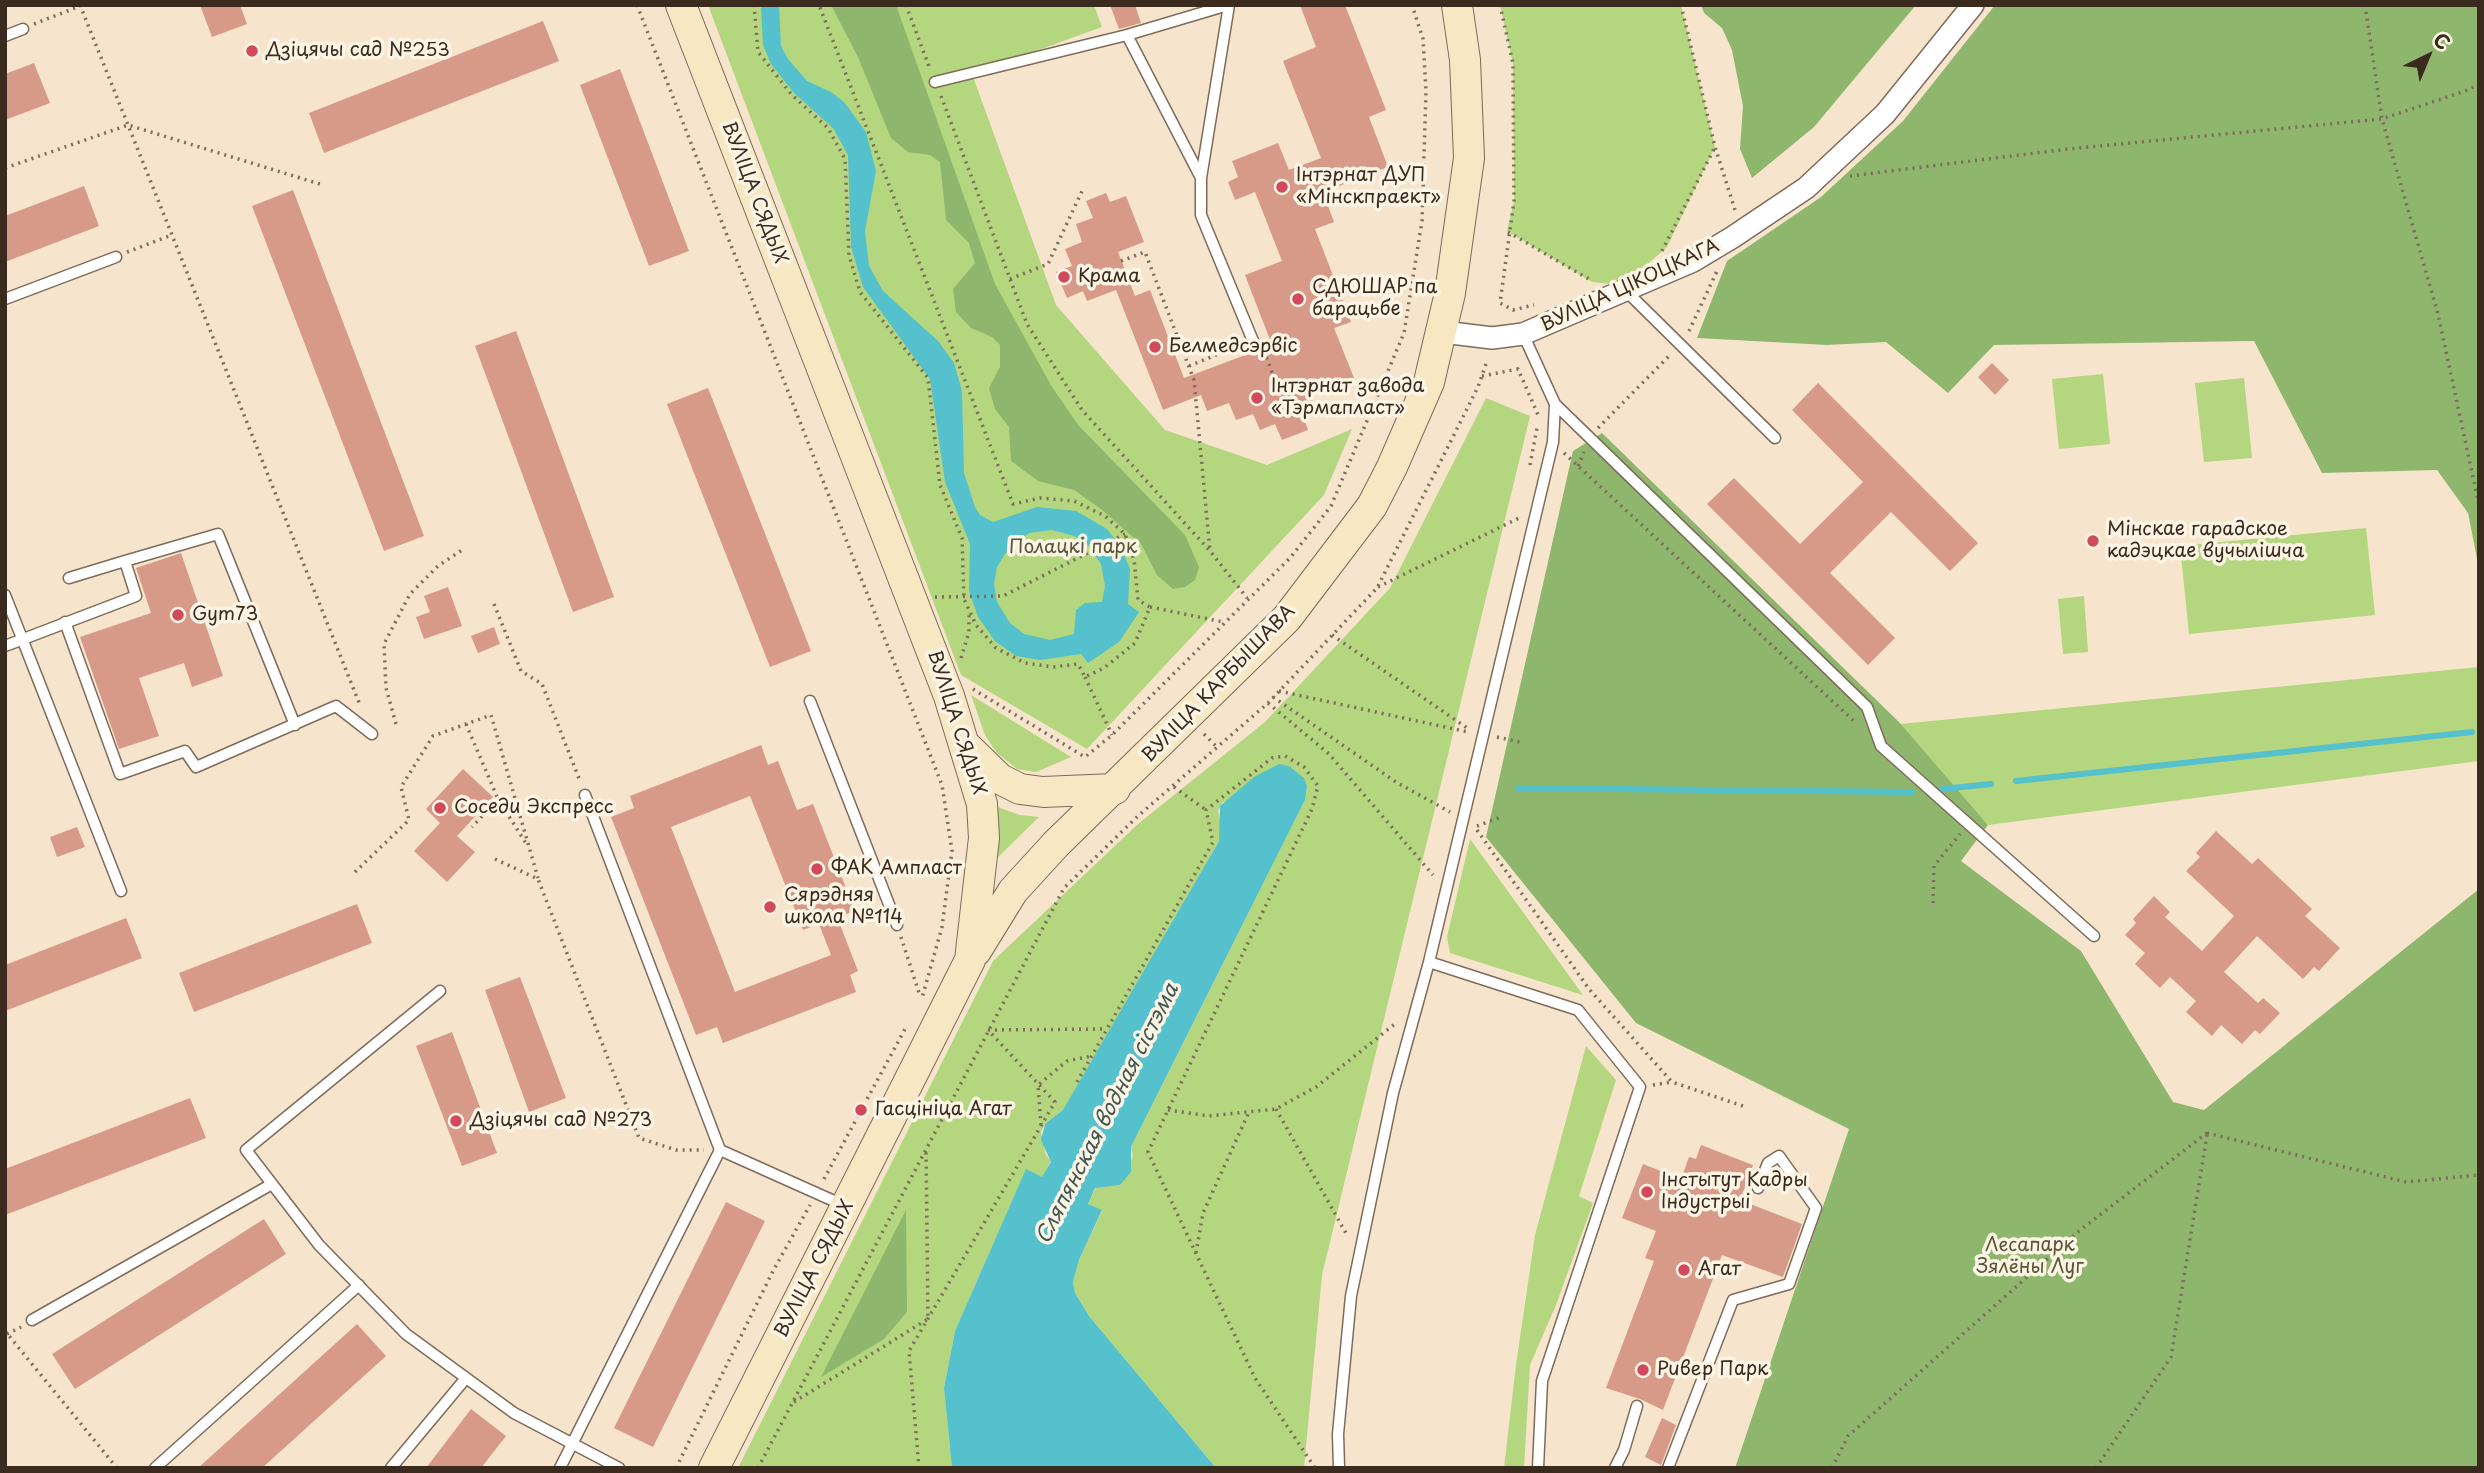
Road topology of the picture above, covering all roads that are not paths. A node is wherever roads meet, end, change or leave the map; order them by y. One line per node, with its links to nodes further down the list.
1 (681, 5): 27 (main road, ВУЛІЦА СЯДЫХ)
2 (1229, 5): 6 (lane); 9 (lane)
3 (1457, 5): 13 (main road, ВУЛІЦА КАРБЫШАВА)
4 (1973, 5): 11 (street, ВУЛІЦА ЦІКОЦКАГА)
5 (23, 29): 7 (lane)
6 (1127, 35): 8 (lane); 9 (lane)
7 (5, 36)
8 (935, 82)
9 (1201, 178): 15 (lane)
10 (116, 257): 12 (lane)
11 (1626, 291): 14 (street, ВУЛІЦА ЦІКОЦКАГА); 17 (lane)
12 (5, 299)
13 (1443, 331): 14 (street, ВУЛІЦА ЦІКОЦКАГА); 28 (main road, ВУЛІЦА КАРБЫШАВА)
14 (1523, 334): 16 (lane)
15 (1253, 341)
16 (1555, 404): 32 (lane); 34 (lane)
17 (1774, 438)
18 (125, 561): 19 (lane); 21 (lane); 25 (lane)
19 (69, 578)
20 (5, 595): 22 (lane)
21 (65, 622): 22 (lane); 25 (lane)
22 (22, 638): 23 (lane); 30 (lane)
23 (5, 646)
24 (810, 701): 31 (lane)
25 (295, 725): 26 (lane)
26 (372, 734)
27 (965, 744): 28 (main road); 33 (main road, ВУЛІЦА СЯДЫХ)
28 (1115, 789): 33 (main road, ВУЛІЦА КАРБЫШАВА)
29 (585, 794): 36 (lane)
30 (121, 891)
31 (898, 925)
32 (2094, 936)
33 (970, 960): 39 (main road, ВУЛІЦА СЯДЫХ)
34 (1429, 962): 50 (lane); 51 (lane)
35 (440, 991): 37 (lane)
36 (720, 1150): 39 (lane); 44 (lane)
37 (272, 1184): 40 (lane); 41 (lane)
38 (1758, 1188): 53 (lane)
39 (846, 1206): 49 (main road, ВУЛІЦА СЯДЫХ)
40 (359, 1285): 42 (lane); 45 (lane)
41 (32, 1320)
42 (466, 1378): 44 (lane); 46 (lane)
43 (1637, 1406): 52 (lane)
44 (571, 1445): 47 (lane); 48 (lane)
45 (155, 1468)
46 (391, 1468)
47 (560, 1468)
48 (619, 1468)
49 (714, 1468)
50 (1339, 1468)
51 (1538, 1468)
52 (1615, 1468)
53 (1668, 1468)

